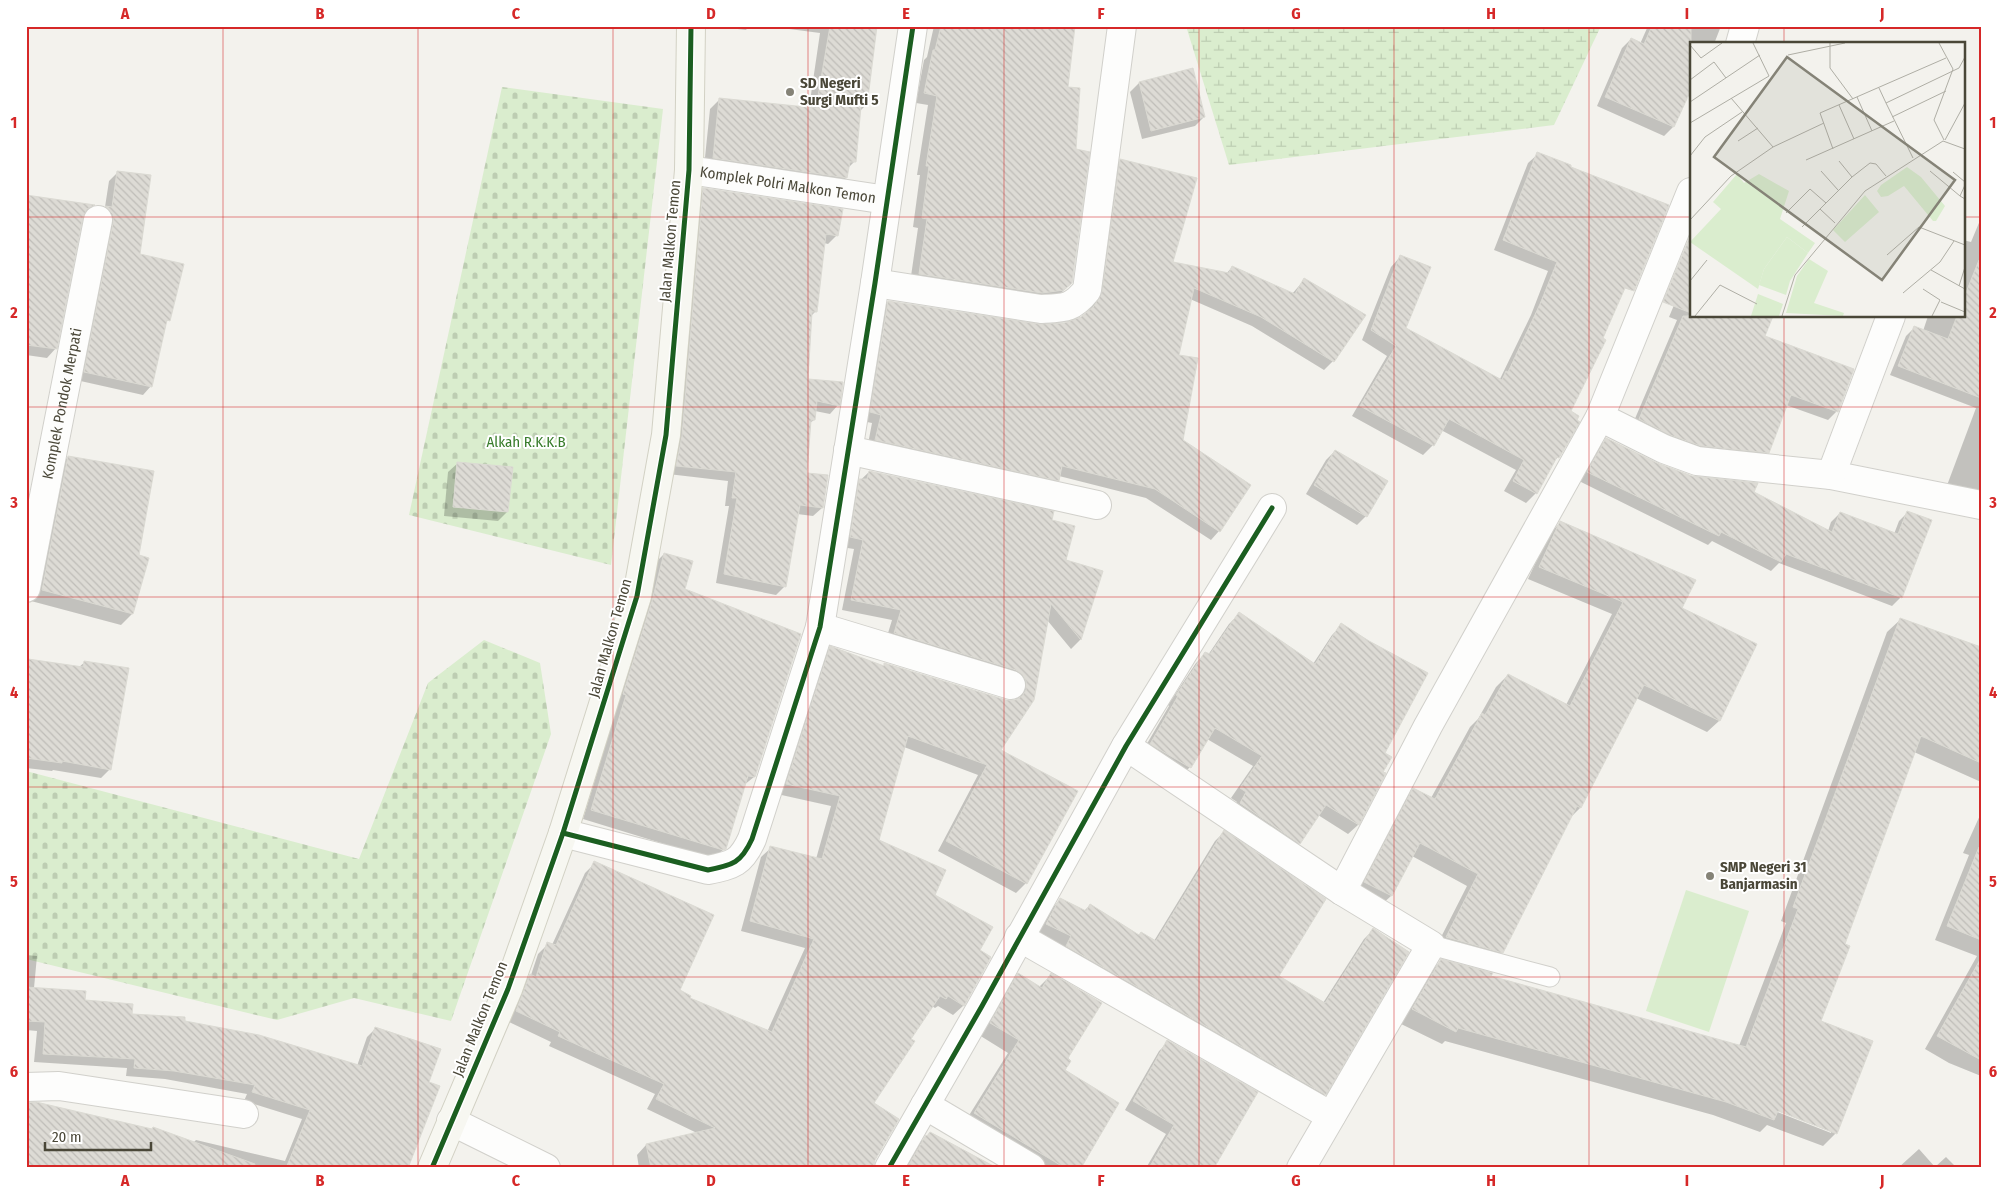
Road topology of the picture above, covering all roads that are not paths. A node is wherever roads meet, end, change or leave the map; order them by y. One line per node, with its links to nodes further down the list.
1 (691, 26): 6 (street, Jalan Malkon Temon)
2 (913, 26): 8 (street)
3 (1122, 26): 10 (street)
4 (1745, 26): 5 (street)
5 (1741, 42)
6 (689, 170): 8 (street, Komplek Polri Malkon Temon); 22 (street, Jalan Malkon Temon)
7 (1690, 194): 12 (street)
8 (887, 200): 10 (street)
9 (98, 220): 18 (street, Komplek Pondok Merpati)
10 (875, 283): 13 (street)
11 (1890, 318): 14 (street)
12 (1600, 417): 14 (street); 23 (street)
13 (848, 450): 15 (street); 19 (street)
14 (1831, 475): 16 (street)
15 (1097, 505)
16 (1981, 505)
17 (1272, 508): 21 (street)
18 (26, 588)
19 (820, 627): 20 (street); 22 (street)
20 (1011, 685)
21 (1126, 746): 23 (street); 24 (street)
22 (563, 833): 31 (street, Jalan Malkon Temon)
23 (1342, 891): 25 (street)
24 (1019, 937): 28 (street); 30 (street)
25 (1431, 945): 26 (lane); 30 (street)
26 (1550, 977)
27 (26, 1087): 29 (street)
28 (925, 1105): 34 (street); 35 (street)
29 (244, 1114)
30 (1331, 1116): 36 (street)
31 (451, 1121): 32 (street, Jalan Malkon Temon); 33 (street)
32 (432, 1168)
33 (546, 1168)
34 (888, 1168)
35 (1031, 1168)
36 (1301, 1168)

